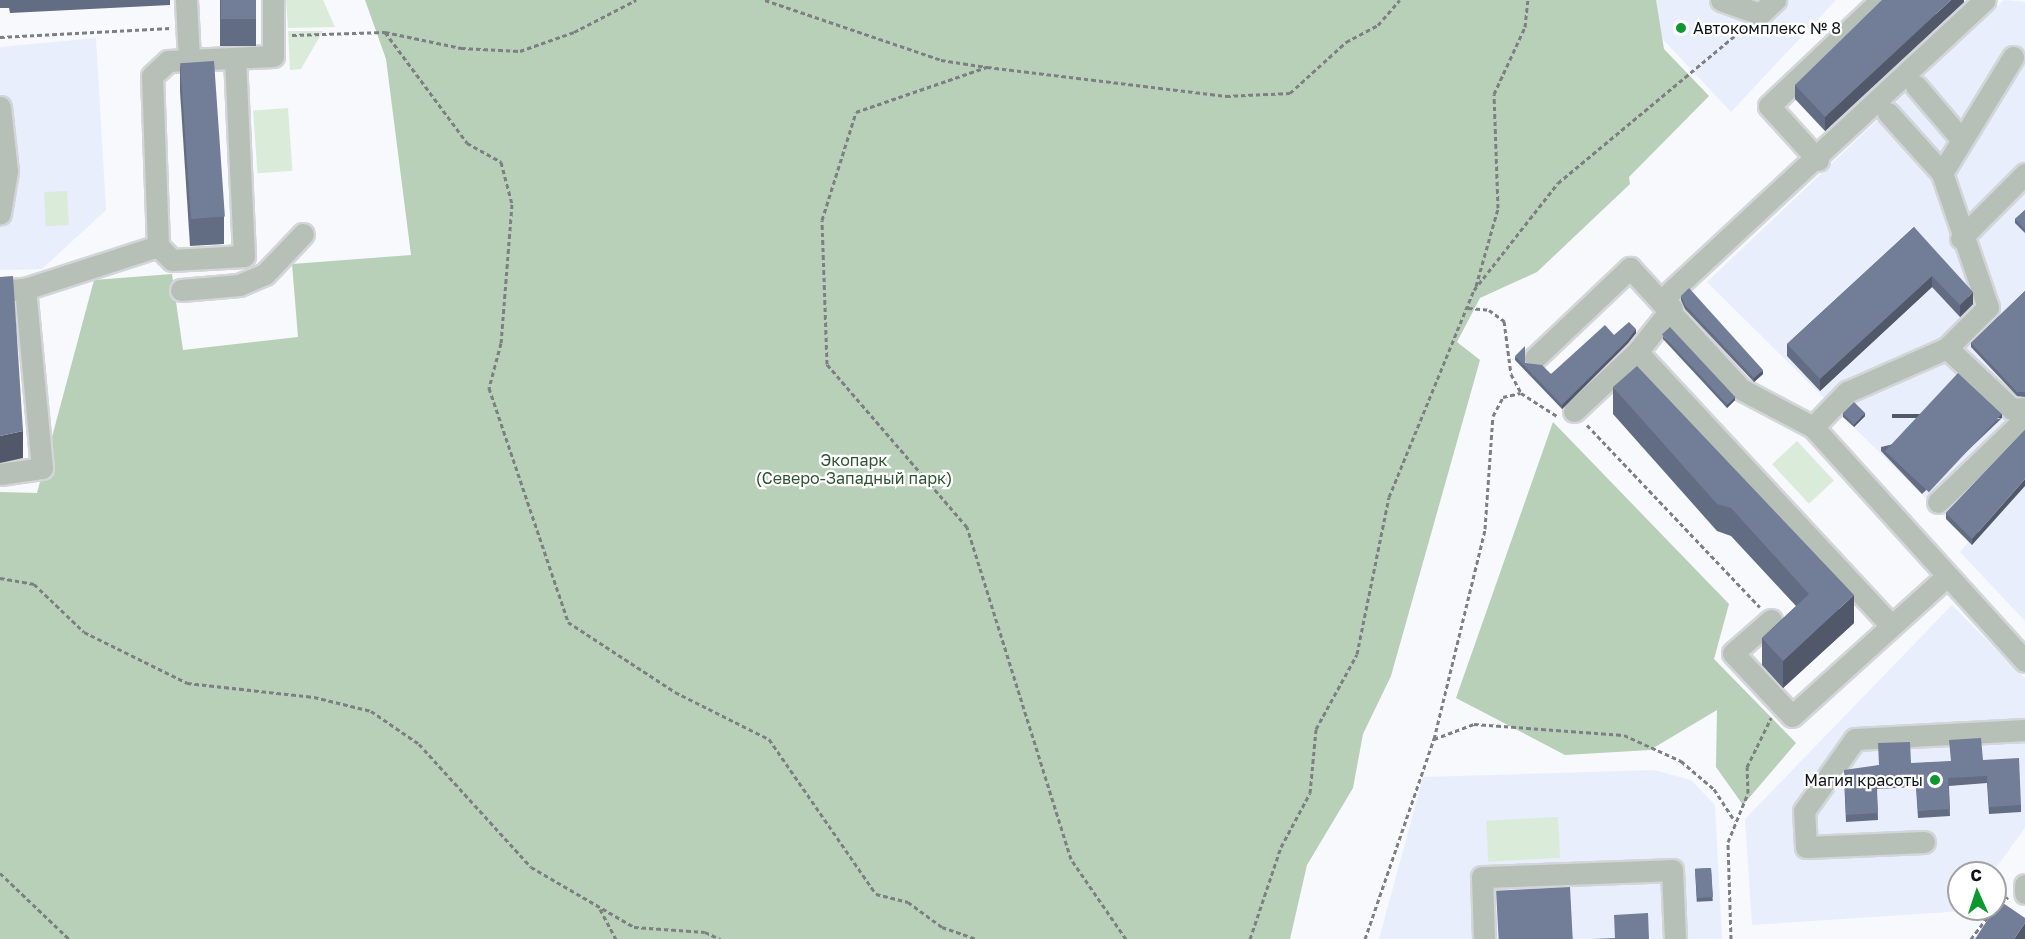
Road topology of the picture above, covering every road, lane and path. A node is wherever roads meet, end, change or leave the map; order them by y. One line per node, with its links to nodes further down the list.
1 (186, 0): 11 (lane)
2 (273, 0): 13 (lane)
3 (636, 0): 12 (path)
4 (765, 0): 18 (path)
5 (1400, 0): 18 (path)
6 (1528, 0): 33 (path)
7 (1721, 0): 10 (lane)
8 (1881, 0): 23 (lane)
9 (1985, 0): 23 (lane)
10 (1768, 7): 33 (path)
11 (188, 27): 14 (path); 16 (lane)
12 (385, 32): 13 (path); 66 (path)
13 (275, 35): 17 (lane)
14 (0, 37)
15 (2013, 57): 22 (lane)
16 (189, 60): 17 (lane); 29 (lane)
17 (235, 60): 30 (lane)
18 (987, 68): 67 (path)
19 (1916, 86): 22 (lane)
20 (0, 107): 26 (lane)
21 (1888, 113): 24 (lane)
22 (1962, 140): 24 (lane)
23 (1818, 160): 36 (lane)
24 (1942, 173): 28 (lane)
25 (2025, 174): 28 (lane)
26 (0, 213)
27 (303, 234): 31 (lane)
28 (1961, 238): 38 (lane)
29 (158, 246): 30 (lane); 32 (lane)
30 (244, 256): 31 (lane)
31 (265, 274): 35 (lane)
32 (25, 289): 34 (lane); 46 (lane)
33 (1474, 290): 37 (path)
34 (0, 291)
35 (181, 291)
36 (1668, 303): 39 (lane); 40 (lane); 45 (lane)
37 (1467, 308): 41 (path); 68 (path)
38 (1947, 348): 42 (lane); 45 (lane)
39 (1637, 352): 43 (lane); 51 (lane)
40 (1535, 358)
41 (1521, 393): 43 (path); 55 (path)
42 (2025, 408)
43 (1574, 411): 50 (path)
44 (2025, 419): 47 (lane)
45 (1813, 427): 48 (lane)
46 (0, 474)
47 (1938, 502)
48 (1946, 576): 51 (lane); 52 (lane)
49 (0, 578): 61 (path)
50 (1771, 620): 53 (lane)
51 (1891, 625): 53 (lane)
52 (2025, 661)
53 (1782, 706): 56 (path)
54 (2025, 730): 57 (lane)
55 (1434, 739): 56 (path); 69 (path)
56 (1735, 821): 72 (path)
57 (1924, 842)
58 (0, 873): 63 (path)
59 (2025, 885): 60 (lane)
60 (2025, 893)
61 (599, 907): 64 (path); 65 (path)
62 (1985, 921): 73 (path)
63 (69, 939)
64 (616, 939)
65 (720, 939)
66 (977, 939)
67 (1126, 939)
68 (1250, 939)
69 (1365, 939)
70 (1484, 939): 71 (lane)
71 (1675, 939)
72 (1731, 939)
73 (1971, 939)

